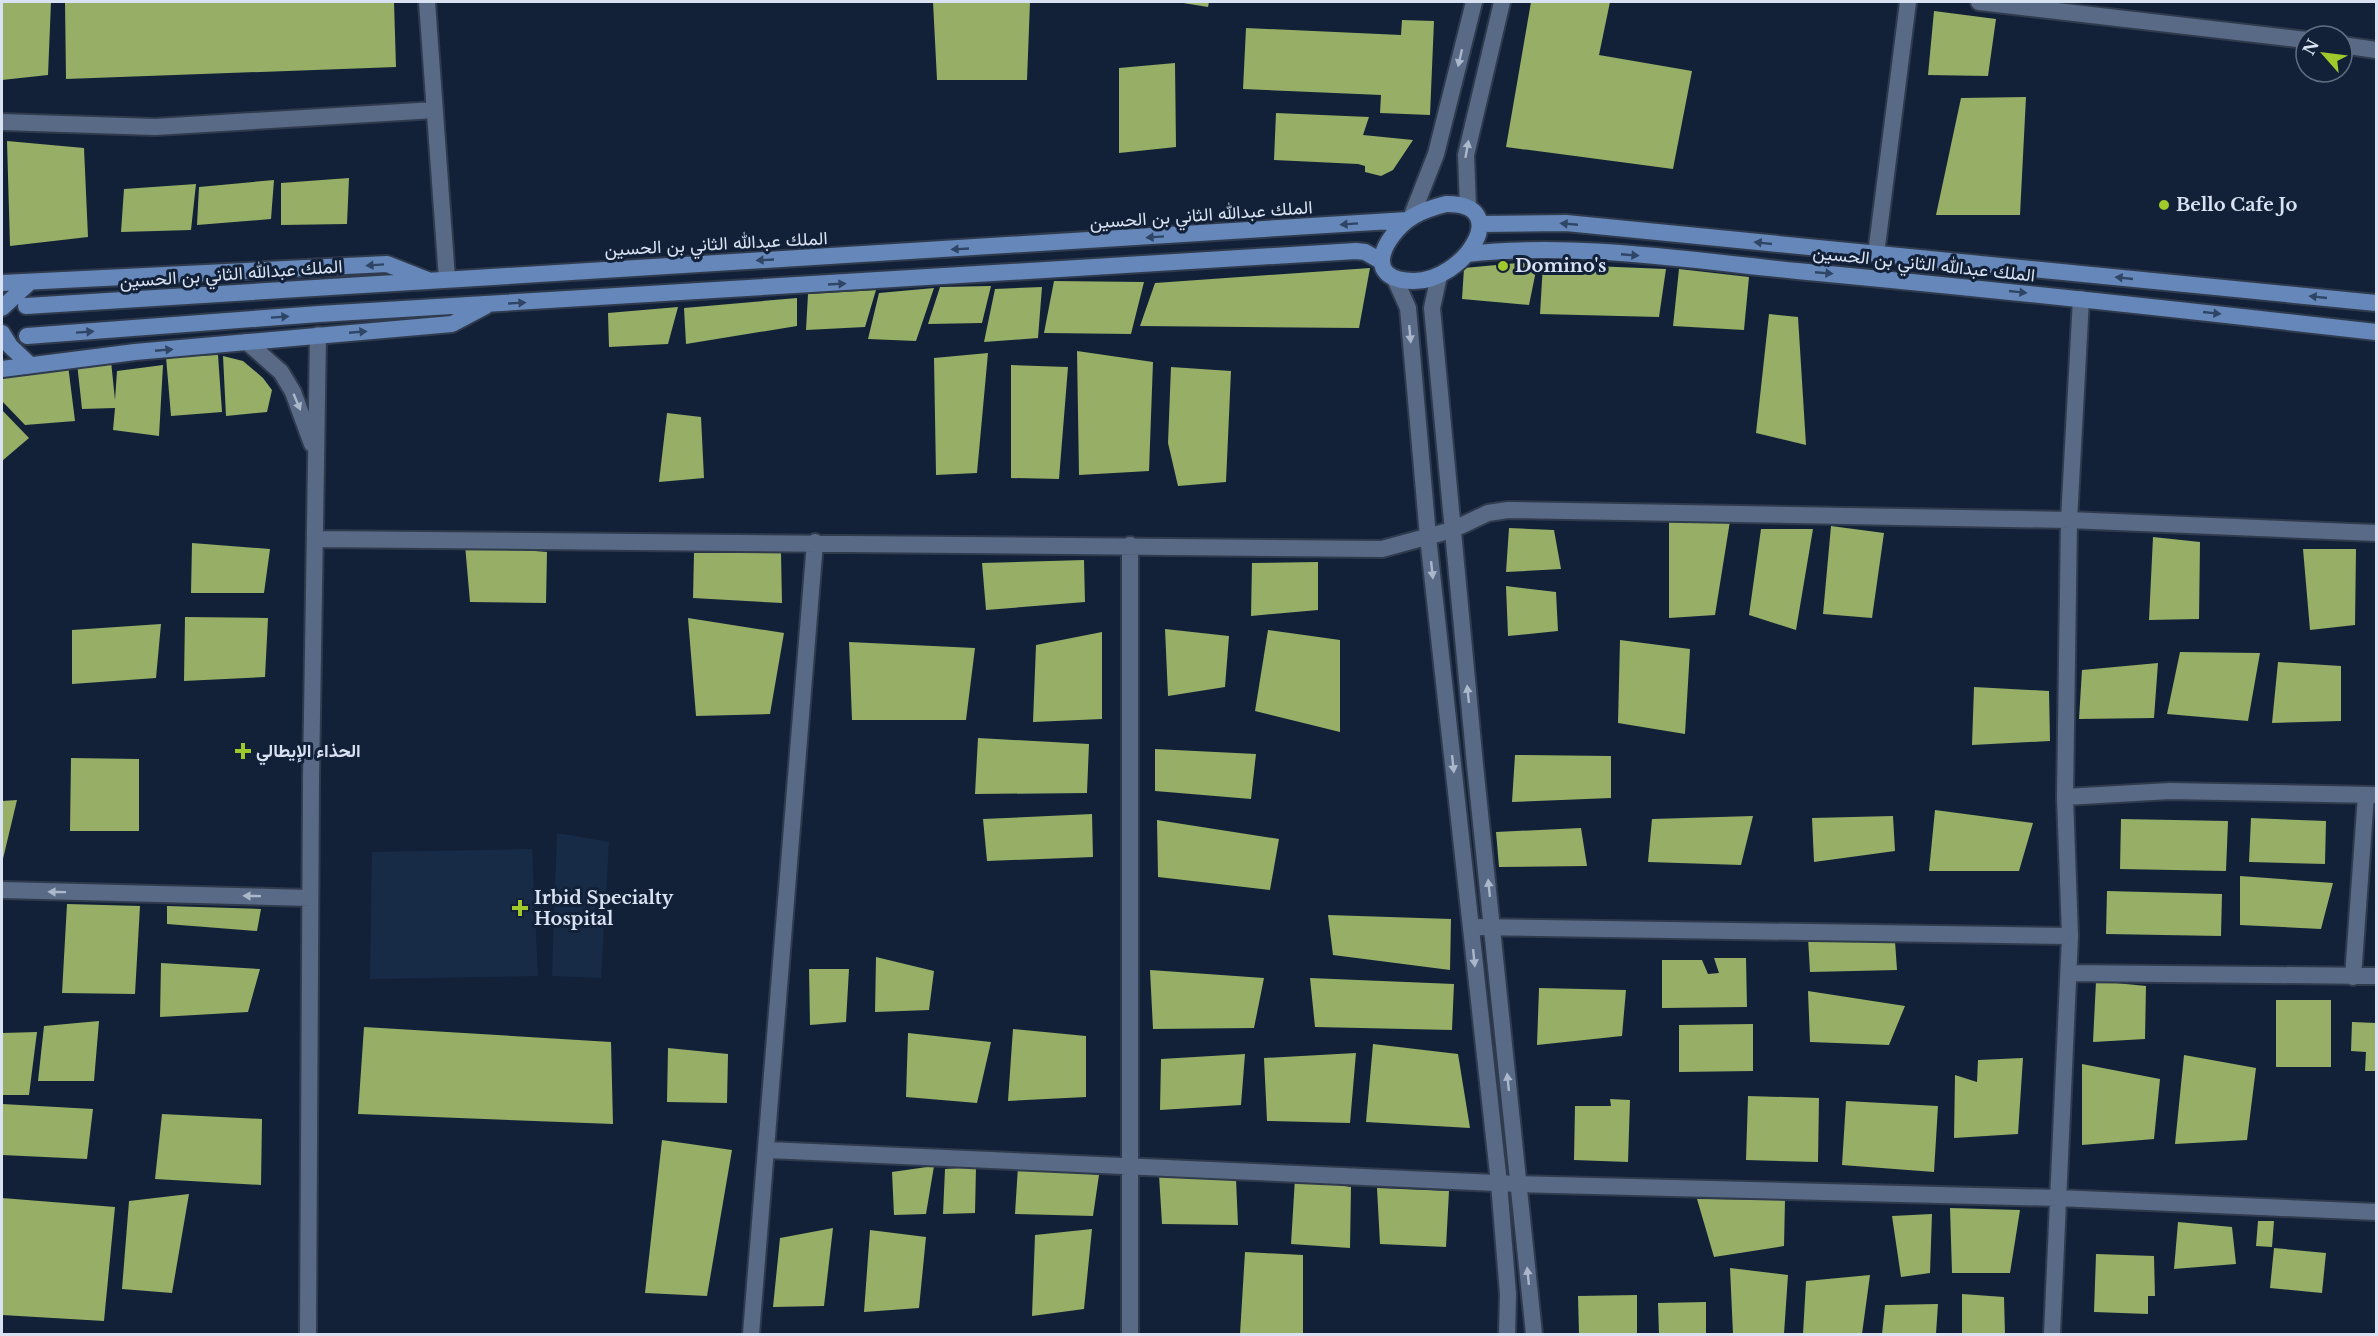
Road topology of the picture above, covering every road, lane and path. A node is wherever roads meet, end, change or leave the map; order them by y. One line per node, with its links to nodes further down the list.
1 (427, 2): 9 (street)
2 (1474, 2): 12 (street, one-way to 12)
3 (1502, 2): 11 (street, one-way to 3)
4 (1908, 2): 15 (street)
5 (1979, 2): 6 (street)
6 (2294, 39)
7 (2354, 47): 8 (street)
8 (2376, 50)
9 (435, 110): 10 (street); 18 (street)
10 (2, 122)
11 (1468, 207): 12 (main road); 13 (main road)
12 (1409, 219): 16 (main road); 18 (main road, الملك عبدالله الثاني بن الحسين, one-way to 18)
13 (1480, 224): 14 (main road); 15 (main road, الملك عبدالله الثاني بن الحسين, one-way to 13)
14 (1467, 254): 17 (main road); 23 (main road, الملك عبدالله الثاني بن الحسين, one-way to 23)
15 (1876, 254): 24 (main road, الملك عبدالله الثاني بن الحسين, one-way to 15)
16 (1381, 261): 19 (main road); 25 (main road, one-way to 16)
17 (1439, 276): 19 (main road); 37 (street)
18 (447, 279): 20 (main road, الملك عبدالله الثاني بن الحسين)
19 (1395, 279): 39 (street, one-way to 39)
20 (430, 281): 22 (main road, one-way to 22); 26 (main road, الملك عبدالله الثاني بن الحسين)
21 (2, 283): 22 (main road)
22 (29, 283): 27 (main road)
23 (2081, 299): 28 (main road, الملك عبدالله الثاني بن الحسين, one-way to 28); 36 (street)
24 (2376, 303)
25 (487, 305): 30 (main road, one-way to 25); 31 (main road, one-way to 25)
26 (26, 306)
27 (2, 308)
28 (2376, 332)
29 (2, 333): 33 (main road)
30 (318, 335): 32 (main road); 35 (street)
31 (27, 336)
32 (247, 342): 33 (main road, one-way to 32); 35 (street, one-way to 35)
33 (29, 364): 34 (main road)
34 (2, 369)
35 (316, 457): 40 (street)
36 (2069, 520): 37 (street); 38 (street); 44 (street)
37 (1452, 530): 39 (street); 48 (street, one-way to 37)
38 (2376, 533)
39 (1428, 537): 42 (street); 47 (street, one-way to 47)
40 (315, 539): 41 (street); 46 (street)
41 (815, 542): 42 (street); 53 (street)
42 (1130, 545): 54 (street)
43 (2371, 795): 44 (street); 52 (street)
44 (2065, 797): 49 (street)
45 (2, 890): 46 (street, one-way to 45)
46 (310, 898): 59 (street)
47 (1471, 927): 48 (street); 55 (street, one-way to 55)
48 (1493, 928): 49 (street); 56 (street, one-way to 48)
49 (2070, 936): 50 (street)
50 (2068, 973): 52 (street); 57 (street)
51 (2376, 976): 52 (street)
52 (2354, 977)
53 (768, 1150): 54 (street); 60 (street)
54 (1130, 1165): 55 (street); 61 (street)
55 (1499, 1183): 56 (street); 62 (street)
56 (1518, 1184): 57 (street); 63 (street, one-way to 56)
57 (2058, 1198): 58 (street); 64 (street)
58 (2376, 1212)
59 (308, 1335)
60 (751, 1335)
61 (1130, 1335)
62 (1507, 1335)
63 (1534, 1335)
64 (2052, 1335)

